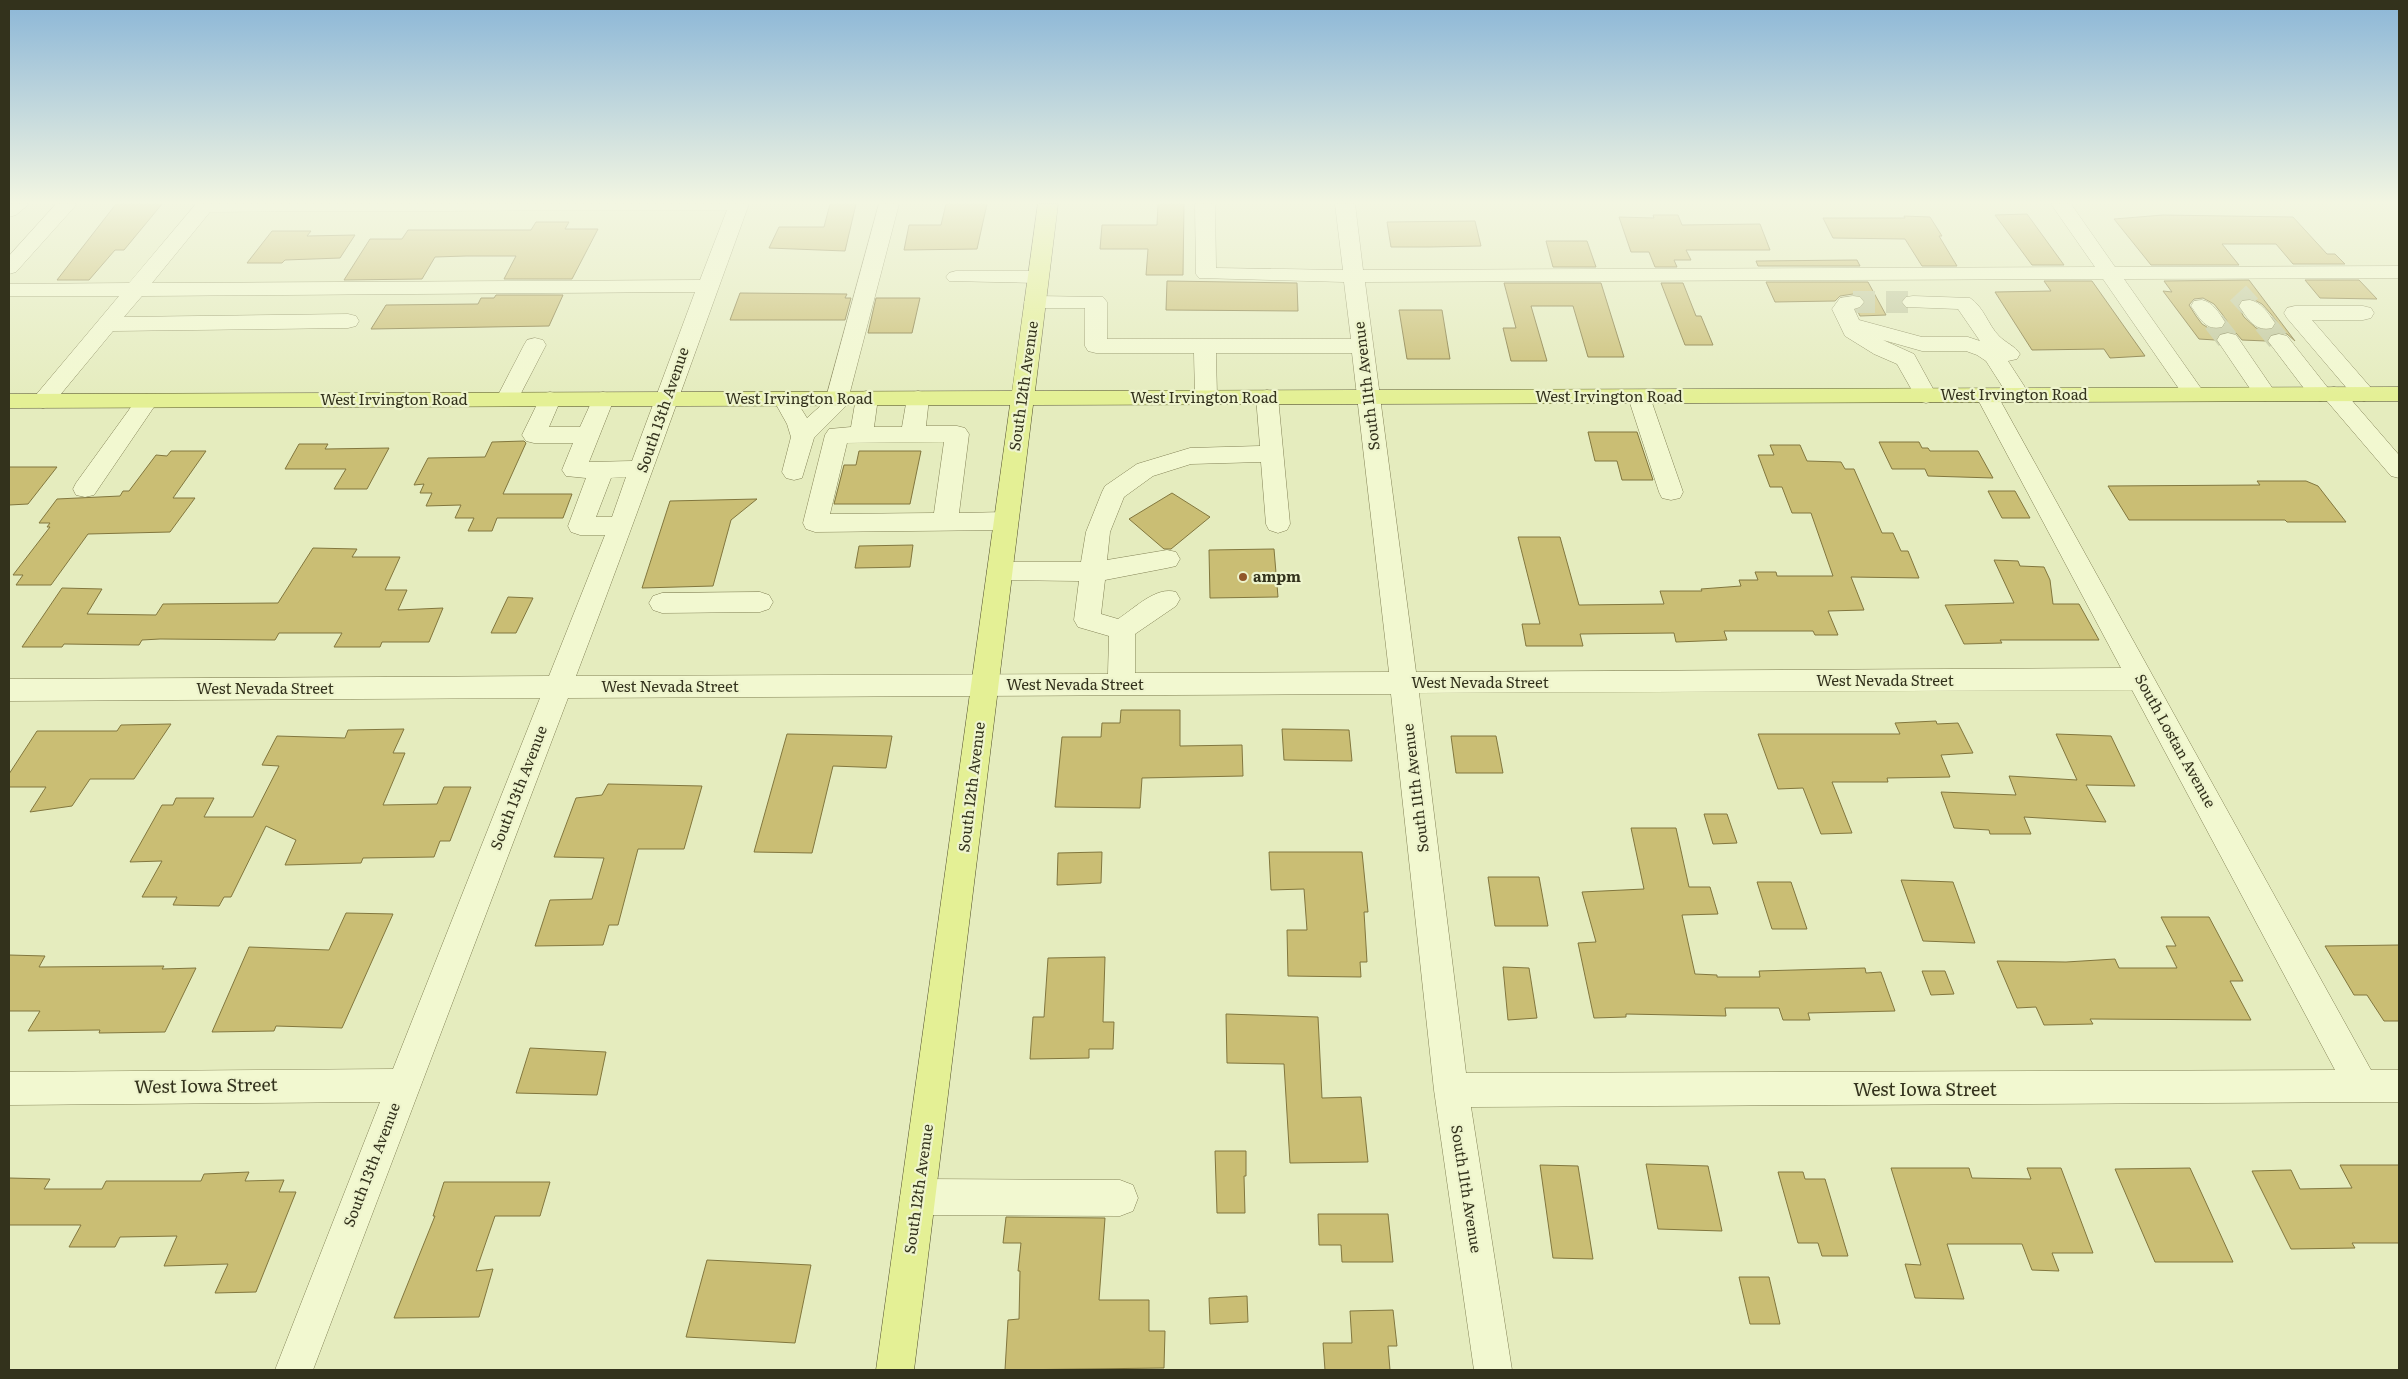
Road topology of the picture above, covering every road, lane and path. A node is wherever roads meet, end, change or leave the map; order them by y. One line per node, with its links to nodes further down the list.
1 (152, 268): 14 (street)
2 (715, 268): 13 (street, South 13th Avenue)
3 (873, 268): 39 (street)
4 (1039, 268): 9 (main road, South 12th Avenue)
5 (1206, 268): 10 (street)
6 (1353, 268): 10 (street, South 11th Avenue)
7 (2105, 268): 12 (street)
8 (2399, 272): 12 (street)
9 (1038, 276): 11 (street); 16 (main road, South 12th Avenue)
10 (1354, 276): 12 (street); 28 (street, South 11th Avenue)
11 (956, 277)
12 (2112, 278): 21 (street); 29 (street)
13 (708, 286): 14 (street); 48 (street, South 13th Avenue)
14 (136, 288): 15 (street); 22 (street)
15 (9, 290)
16 (1035, 302): 27 (street); 42 (main road, South 12th Avenue)
17 (1853, 302): 23 (street)
18 (1913, 302): 34 (street)
19 (2363, 313): 32 (street)
20 (348, 322): 22 (street)
21 (2264, 323)
22 (107, 324): 52 (street)
23 (1850, 324): 34 (street); 36 (street)
24 (2228, 340): 30 (street)
25 (2279, 341): 31 (street)
26 (535, 345): 45 (street)
27 (1205, 346): 28 (street); 43 (street)
28 (1362, 346): 38 (street, South 11th Avenue)
29 (2194, 394): 30 (main road, West Irvington Road); 34 (main road, West Irvington Road)
30 (2265, 394): 31 (main road, West Irvington Road)
31 (2327, 394): 32 (main road, West Irvington Road); 60 (street)
32 (2364, 394): 33 (main road, West Irvington Road)
33 (2399, 394)
34 (2029, 395): 37 (main road, West Irvington Road)
35 (1639, 396): 36 (main road, West Irvington Road); 38 (main road, West Irvington Road); 63 (street)
36 (1926, 396): 37 (main road, West Irvington Road)
37 (1987, 396): 75 (street, South Lostan Avenue)
38 (1368, 397): 44 (main road, West Irvington Road); 76 (street, South 11th Avenue)
39 (840, 398): 40 (main road, West Irvington Road); 49 (main road, West Irvington Road); 56 (street)
40 (868, 398): 41 (main road, West Irvington Road); 55 (street)
41 (918, 398): 42 (main road, West Irvington Road); 53 (street)
42 (1022, 398): 43 (main road, West Irvington Road); 64 (main road, South 12th Avenue)
43 (1206, 398): 44 (main road, West Irvington Road)
44 (1267, 398): 57 (street)
45 (506, 399): 46 (main road, West Irvington Road); 50 (main road, West Irvington Road)
46 (550, 399): 47 (main road, West Irvington Road); 54 (street)
47 (603, 399): 48 (main road, West Irvington Road); 54 (street)
48 (666, 399): 49 (main road, West Irvington Road); 59 (street, South 13th Avenue)
49 (784, 399): 56 (street)
50 (146, 400): 52 (main road, West Irvington Road); 62 (street)
51 (9, 401): 52 (main road, West Irvington Road)
52 (43, 401)
53 (913, 434): 55 (street); 65 (street)
54 (588, 435): 58 (street)
55 (861, 435): 65 (street)
56 (804, 437): 61 (street)
57 (1272, 454): 66 (street); 70 (street)
58 (602, 469): 59 (street); 67 (street)
59 (643, 469): 67 (street, South 13th Avenue)
60 (2399, 470)
61 (794, 472)
62 (86, 490)
63 (1671, 492)
64 (1006, 521): 65 (street); 69 (main road, South 12th Avenue)
65 (945, 523)
66 (1278, 524)
67 (621, 526): 79 (street, South 13th Avenue)
68 (1167, 559): 70 (street)
69 (1000, 571): 70 (street); 78 (main road, South 12th Avenue)
70 (1092, 572): 74 (street)
71 (1167, 599): 74 (street)
72 (760, 602): 73 (street)
73 (662, 603)
74 (1122, 630): 77 (street)
75 (2141, 679): 76 (street, West Nevada Street); 82 (street, South Lostan Avenue)
76 (1404, 684): 77 (street, West Nevada Street); 85 (street, South 11th Avenue)
77 (1122, 685): 78 (street, West Nevada Street)
78 (986, 686): 79 (street, West Nevada Street); 86 (main road, South 12th Avenue)
79 (558, 687): 80 (street, West Nevada Street); 81 (street, South 13th Avenue)
80 (9, 690)
81 (403, 1085): 84 (street, West Iowa Street); 88 (street, South 13th Avenue)
82 (2362, 1086): 83 (street, West Iowa Street); 85 (street, West Iowa Street)
83 (2399, 1086)
84 (9, 1088)
85 (1451, 1090): 90 (street, South 11th Avenue)
86 (918, 1197): 87 (street); 89 (main road, South 12th Avenue)
87 (1120, 1198)
88 (294, 1370)
89 (895, 1370)
90 (1493, 1370)

